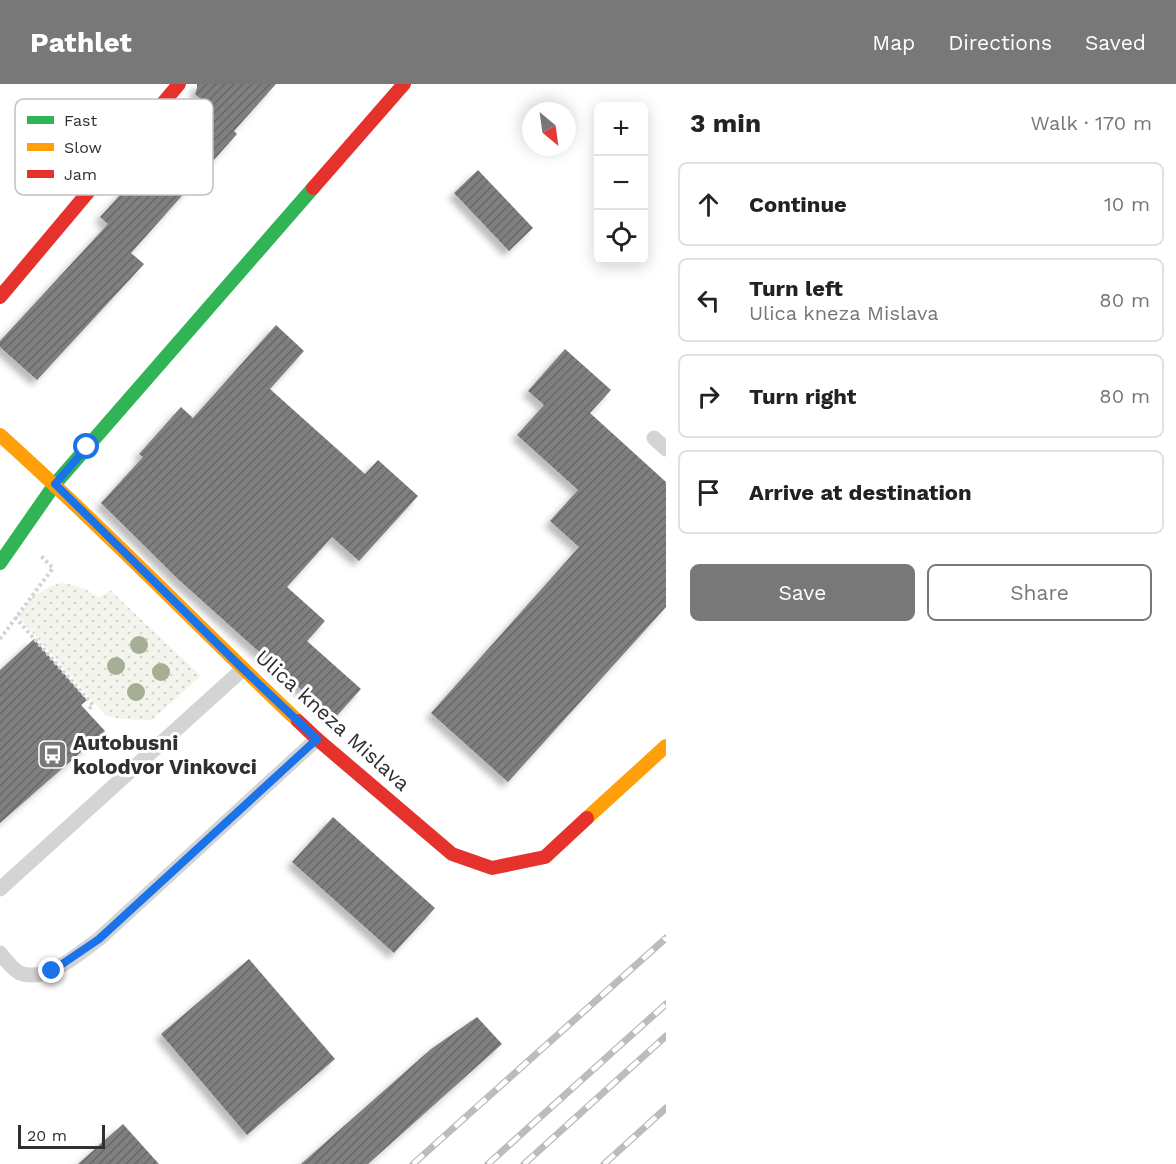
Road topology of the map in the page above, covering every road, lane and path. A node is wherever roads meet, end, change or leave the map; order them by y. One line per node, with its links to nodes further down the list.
1 (179, 84): 3 (street)
2 (404, 84): 9 (street)
3 (166, 99)
4 (86, 195): 5 (street)
5 (0, 297)
6 (0, 435): 9 (street, Ulica kneza Mislava)
7 (654, 438): 8 (lane)
8 (666, 449)
9 (55, 484): 10 (street); 14 (street, Ulica kneza Mislava)
10 (20, 534): 11 (street); 12 (path)
11 (0, 563)
12 (15, 617): 13 (path); 15 (path)
13 (0, 639)
14 (243, 669): 16 (street, Ulica kneza Mislava); 18 (lane)
15 (87, 711)
16 (317, 739): 17 (street, Ulica kneza Mislava); 19 (lane)
17 (666, 746)
18 (0, 889)
19 (0, 953)

